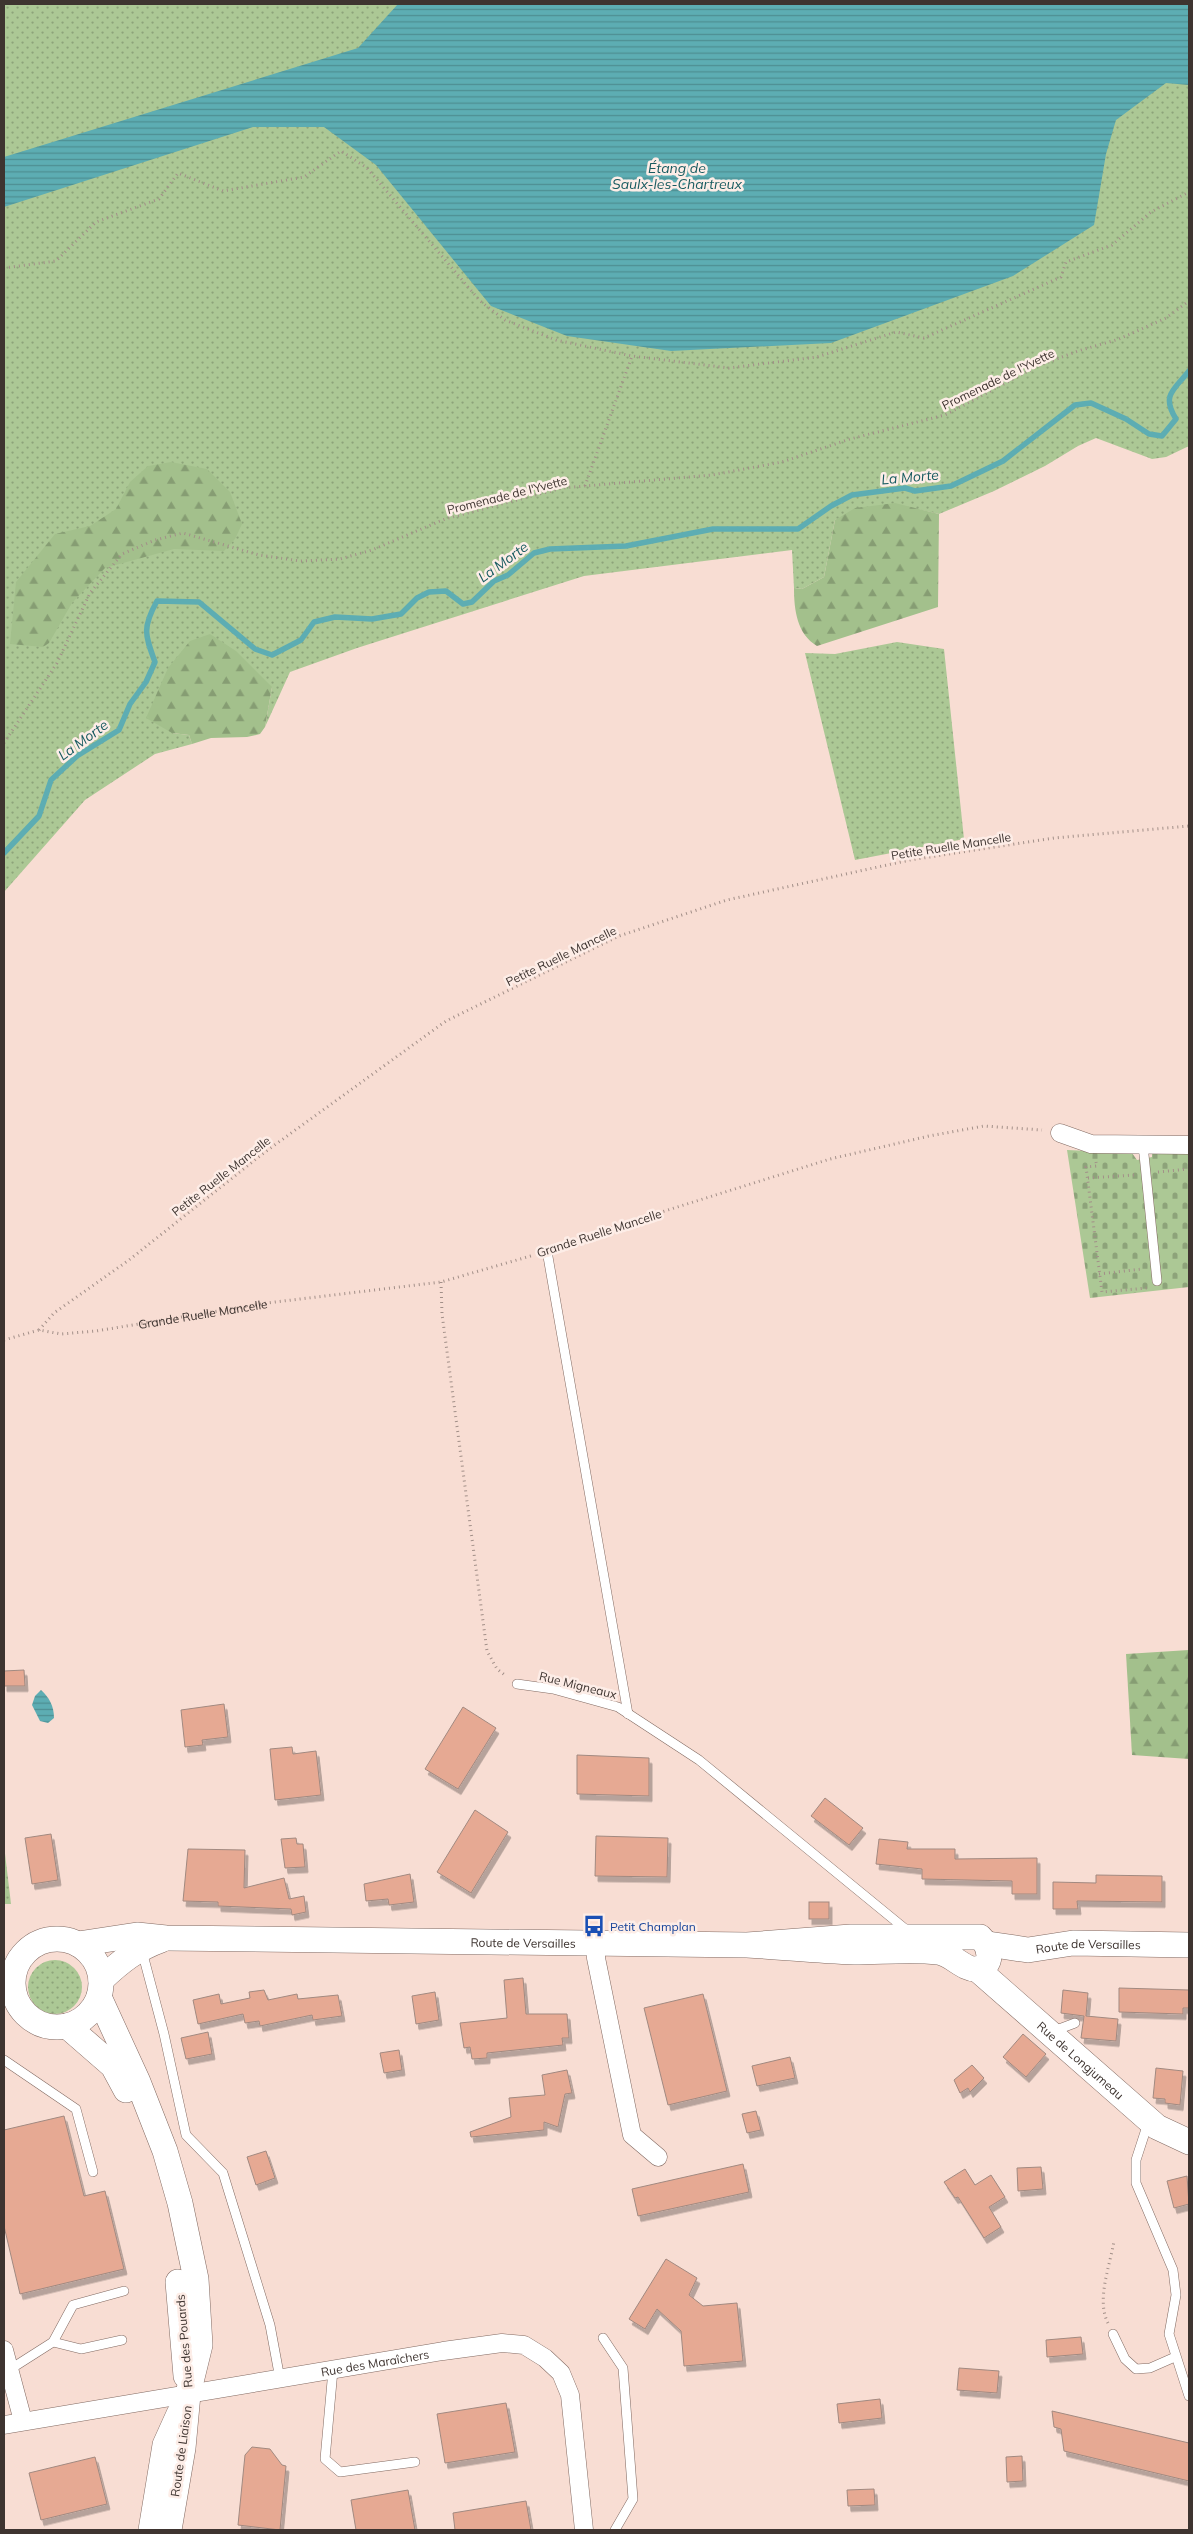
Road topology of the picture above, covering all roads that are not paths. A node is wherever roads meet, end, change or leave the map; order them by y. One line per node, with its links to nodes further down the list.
1 (1060, 1133): 2 (street)
2 (1143, 1145): 3 (street); 5 (lane)
3 (1189, 1145)
4 (546, 1251): 7 (lane)
5 (1154, 1285)
6 (517, 1684): 7 (lane, Rue Migneaux)
7 (628, 1714): 8 (lane, Rue Migneaux)
8 (913, 1935): 10 (main road, Route de Versailles); 13 (main road, Route de Versailles)
9 (166, 1938): 11 (main road, Route de Versailles); 12 (main road, Route de Versailles); 16 (main road, Route de Versailles)
10 (979, 1940): 14 (main road, Route de Versailles); 18 (main road)
11 (596, 1943): 13 (main road, Route de Versailles); 27 (street)
12 (78, 1944): 15 (main road); 19 (main road)
13 (747, 1945): 18 (main road)
14 (1189, 1945)
15 (32, 1947): 17 (main road); 20 (main road)
16 (141, 1947): 19 (main road, Route de Versailles); 38 (lane)
17 (4, 1949)
18 (968, 1964): 23 (main road, Rue de Longjumeau)
19 (100, 1989): 22 (main road); 39 (main road, Rue des Pouards)
20 (10, 1996): 22 (main road)
21 (1075, 2023): 23 (lane)
22 (67, 2026): 39 (main road, Rue des Pouards)
23 (1053, 2037): 25 (main road, Rue de Longjumeau)
24 (4, 2060): 28 (lane)
25 (1149, 2121): 26 (main road, Rue de Longjumeau); 35 (lane)
26 (1189, 2142)
27 (658, 2157)
28 (93, 2172)
29 (124, 2291): 33 (lane)
30 (1113, 2334): 35 (lane)
31 (603, 2338): 47 (lane)
32 (122, 2340): 33 (lane)
33 (53, 2342): 36 (lane)
34 (4, 2350): 36 (street)
35 (1175, 2357): 40 (lane)
36 (9, 2370): 41 (street)
37 (334, 2370): 38 (street, Rue des Maraîchers); 43 (lane); 46 (street, Rue des Maraîchers)
38 (280, 2379): 39 (street, Rue des Maraîchers)
39 (188, 2394): 41 (street, Rue des Maraîchers); 44 (main road, Route de Liaison); 45 (main road, Route de Liaison)
40 (1189, 2396)
41 (23, 2421): 42 (street, Rue des Maraîchers)
42 (4, 2425)
43 (415, 2462)
44 (151, 2530)
45 (169, 2530)
46 (584, 2530)
47 (615, 2530)

